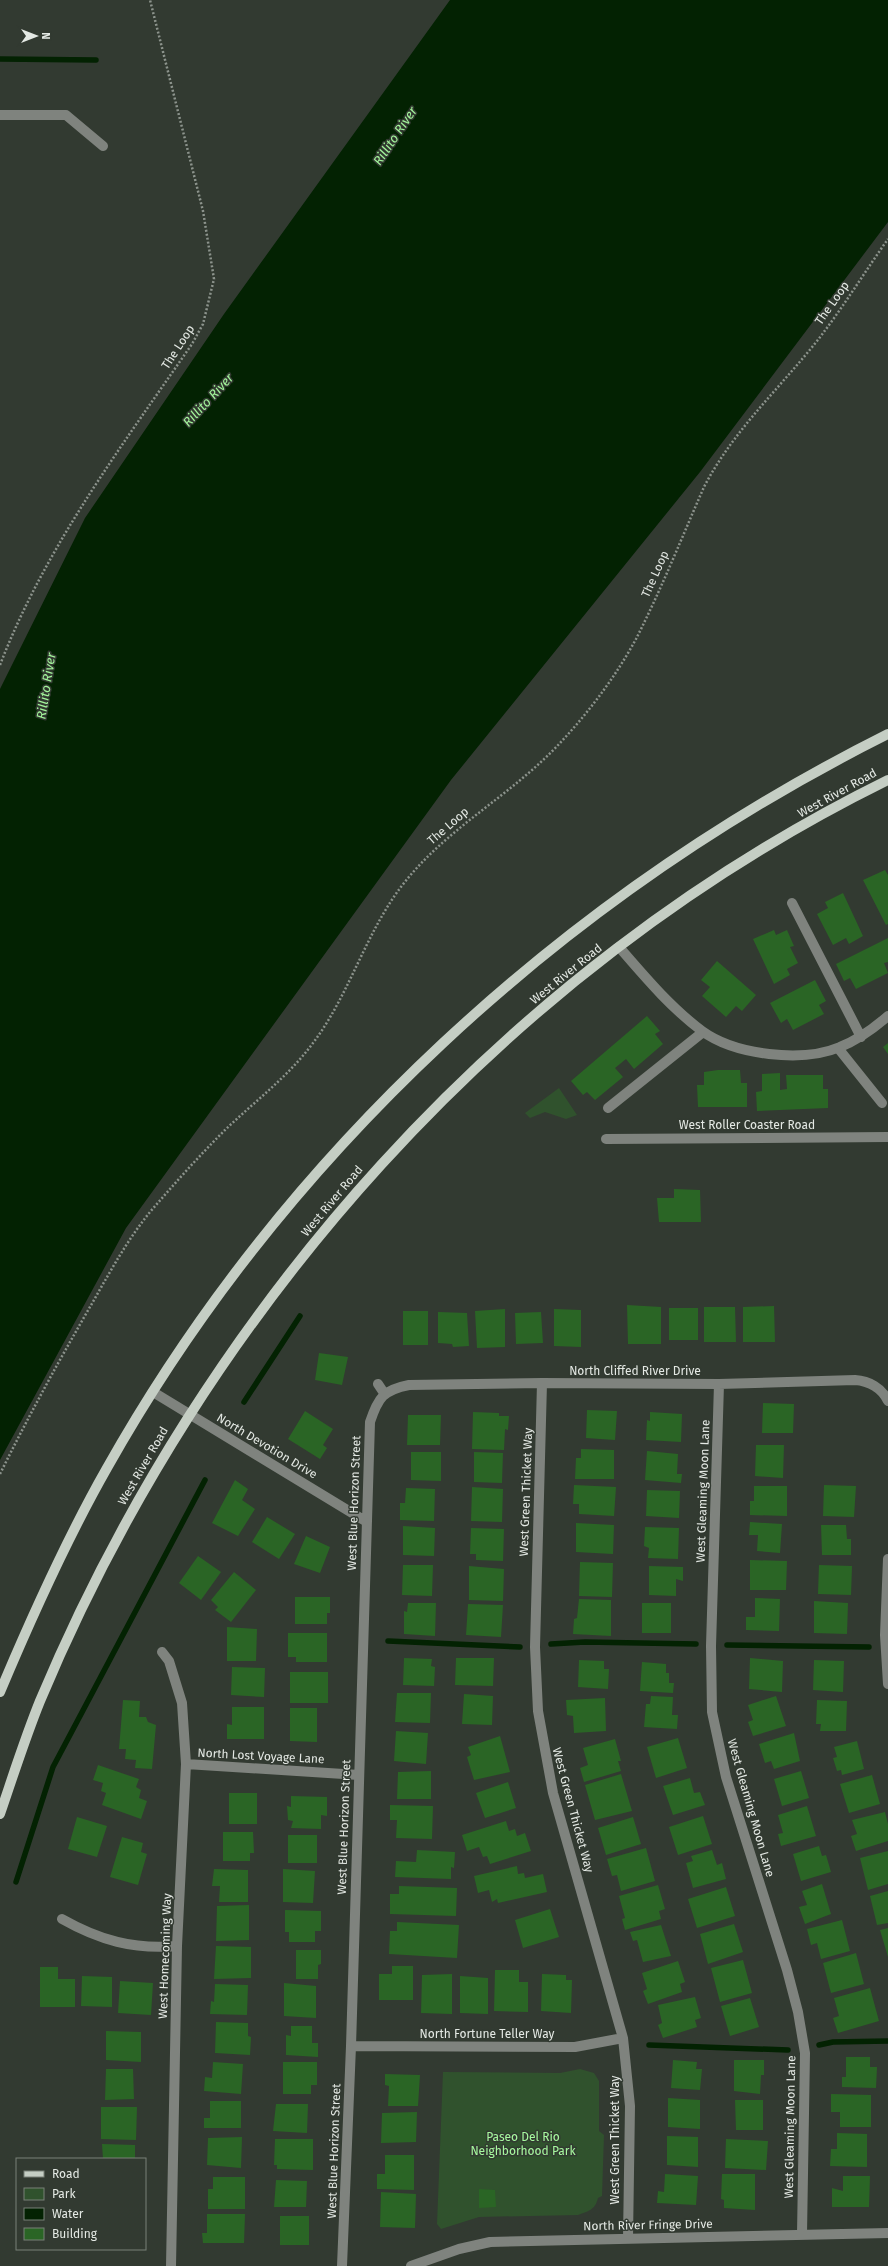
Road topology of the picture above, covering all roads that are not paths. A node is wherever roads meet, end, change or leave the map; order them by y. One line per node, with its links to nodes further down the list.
1 (0, 115): 2 (street)
2 (103, 146)
3 (888, 734): 18 (main road)
4 (888, 780): 6 (main road, West River Road)
5 (792, 903): 9 (street)
6 (619, 947): 8 (street); 21 (main road, West River Road)
7 (888, 1016): 9 (street)
8 (703, 1032): 10 (street); 12 (street)
9 (861, 1037): 10 (street)
10 (838, 1048): 11 (street)
11 (882, 1103)
12 (608, 1108)
13 (888, 1137): 14 (street, West Roller Coaster Road)
14 (606, 1139)
15 (542, 1383): 17 (street, North Cliffed River Drive); 19 (street, North Cliffed River Drive); 32 (street, West Green Thicket Way)
16 (378, 1384): 19 (street)
17 (719, 1384): 20 (street, North Cliffed River Drive); 35 (street, West Gleaming Moon Lane)
18 (153, 1392): 21 (street, North Devotion Drive); 26 (main road)
19 (384, 1393): 22 (street, West Blue Horizon Street)
20 (887, 1394)
21 (189, 1414): 22 (street, North Devotion Drive); 29 (main road, West River Road)
22 (367, 1522): 28 (street, West Blue Horizon Street)
23 (888, 1559): 25 (street)
24 (162, 1652): 27 (street, West Homecoming Way)
25 (888, 1684)
26 (0, 1692)
27 (186, 1764): 28 (street, North Lost Voyage Lane); 31 (street, West Homecoming Way)
28 (359, 1775): 33 (street, West Blue Horizon Street)
29 (0, 1814)
30 (62, 1919): 31 (street)
31 (177, 1946): 37 (street, West Homecoming Way)
32 (623, 2038): 33 (street, North Fortune Teller Way); 36 (street, West Green Thicket Way)
33 (351, 2046): 38 (street, West Blue Horizon Street)
34 (888, 2233): 35 (street, North River Fringe Drive)
35 (802, 2234): 36 (street, North River Fringe Drive)
36 (628, 2238): 39 (street, North River Fringe Drive)
37 (171, 2266)
38 (342, 2266)
39 (412, 2266)

